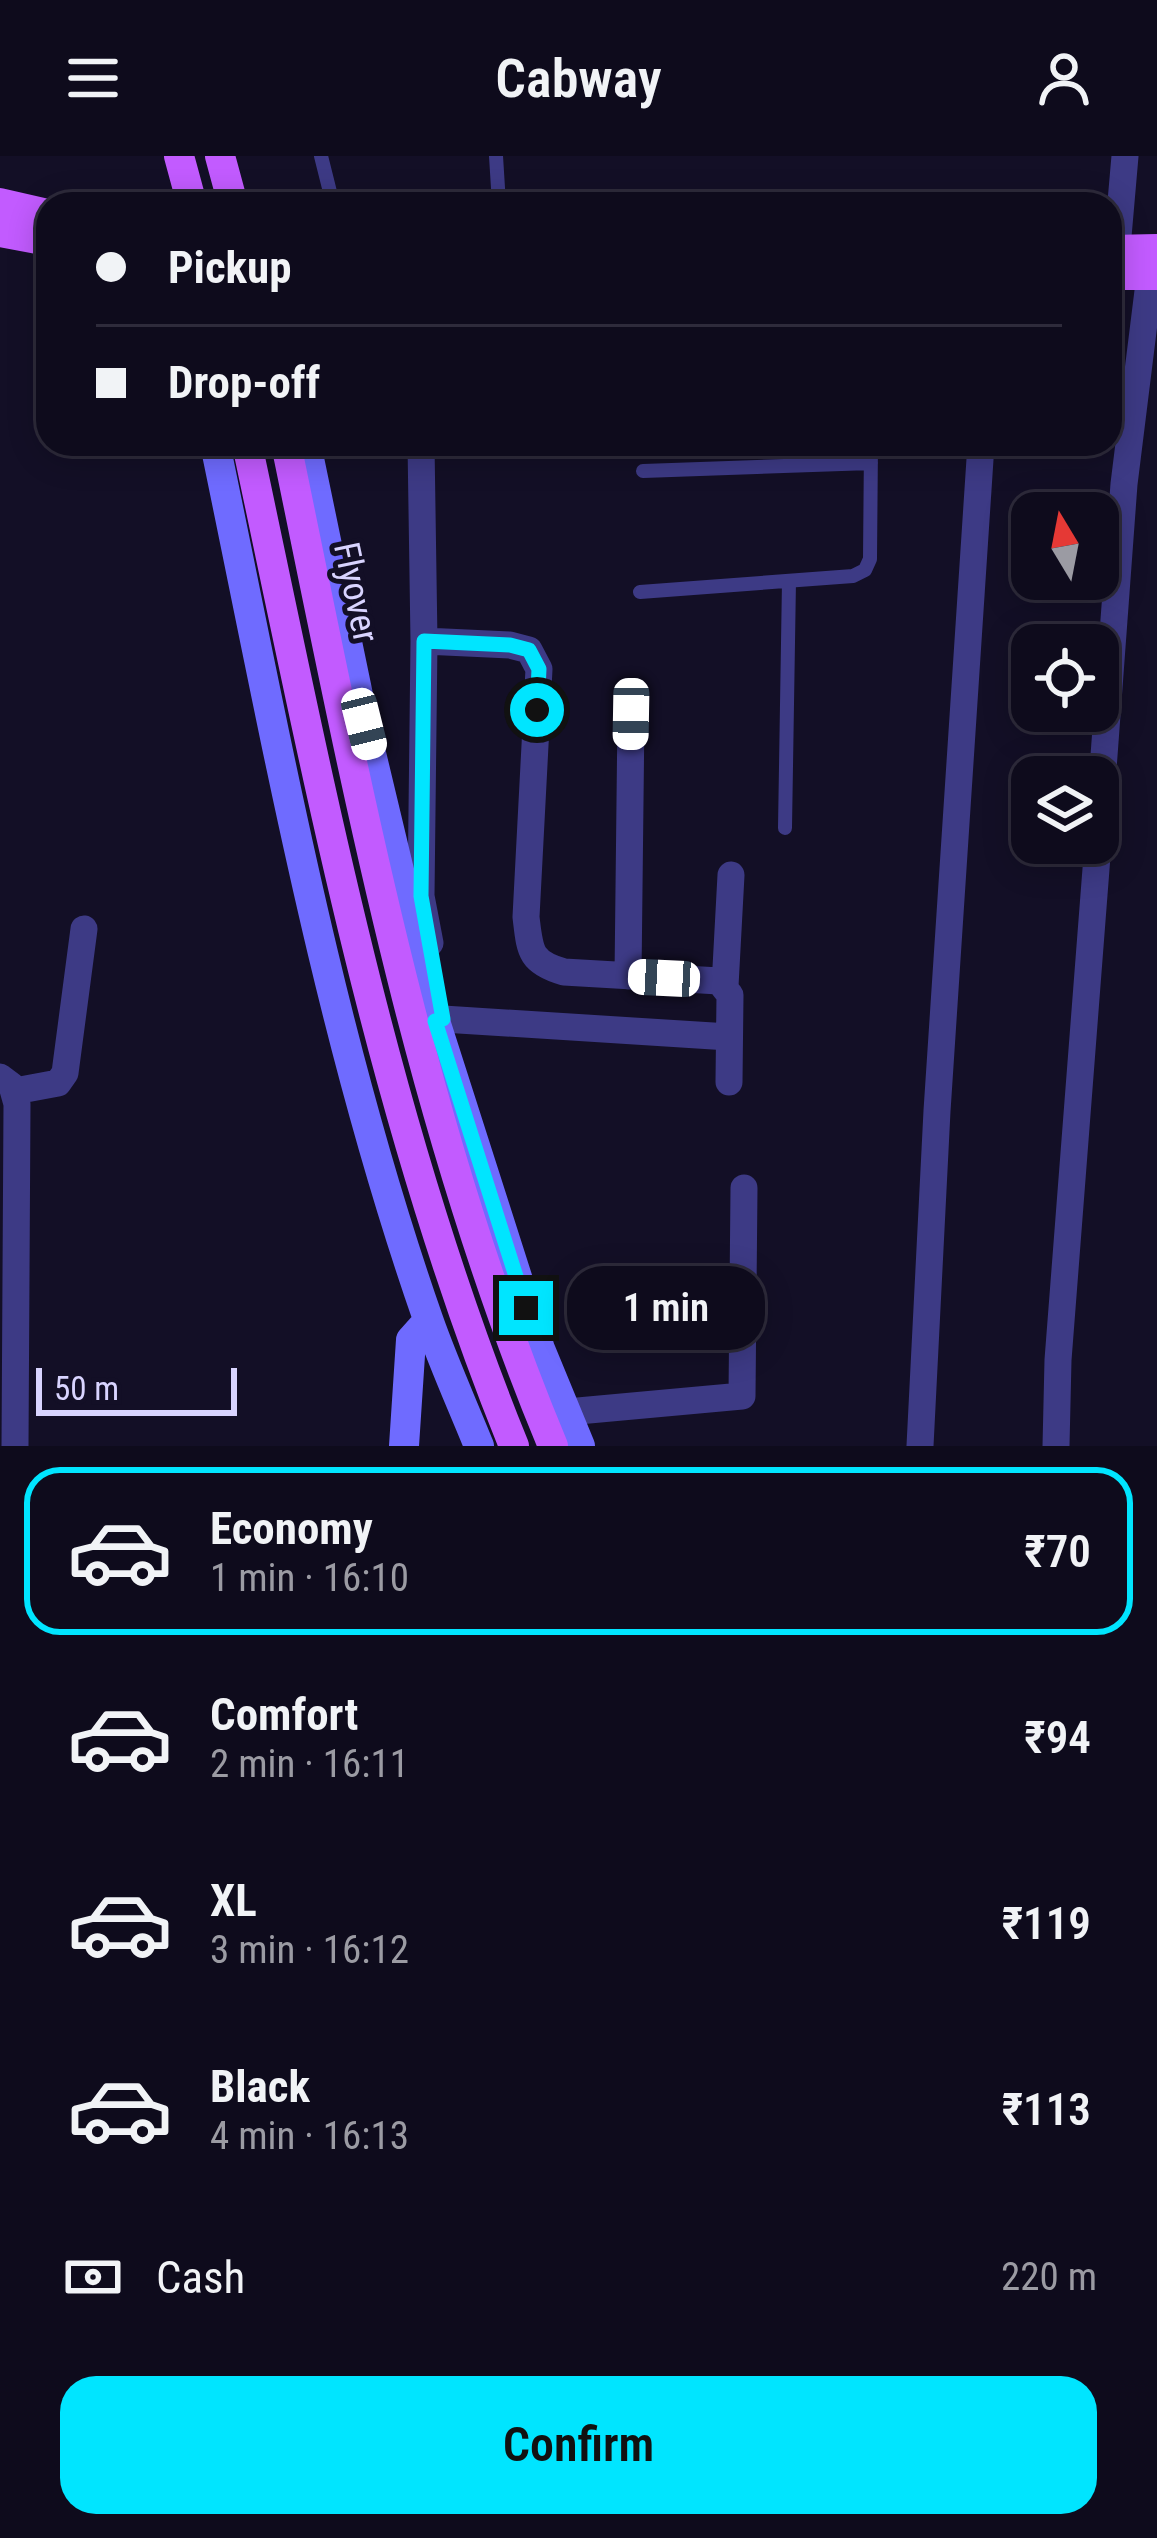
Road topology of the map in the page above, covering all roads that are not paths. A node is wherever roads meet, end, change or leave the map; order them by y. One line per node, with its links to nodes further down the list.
1 (179, 156): 6 (main road)
2 (220, 156): 7 (main road)
3 (320, 156): 8 (lane)
4 (496, 156): 9 (lane)
5 (1125, 156): 10 (street)
6 (189, 192)
7 (230, 192)
8 (330, 192)
9 (498, 192)
10 (1121, 192)
11 (0, 203): 12 (main road)
12 (36, 211)
13 (0, 232): 14 (main road)
14 (36, 239)
15 (1122, 263): 16 (main road)
16 (1155, 267): 30 (street)
17 (217, 456): 42 (street)
18 (250, 456): 47 (main road)
19 (288, 456): 48 (main road, Flyover)
20 (308, 456): 37 (street)
21 (422, 456): 28 (street)
22 (871, 456): 24 (lane)
23 (980, 456): 50 (street)
24 (871, 463): 25 (lane); 26 (lane)
25 (643, 471)
26 (789, 580): 27 (lane); 31 (lane)
27 (640, 592)
28 (424, 641): 35 (street); 37 (street)
29 (631, 714): 35 (street)
30 (1104, 756)
31 (785, 828)
32 (1096, 864): 51 (street)
33 (731, 874): 36 (street)
34 (84, 929): 40 (street)
35 (628, 976): 36 (street)
36 (725, 986): 38 (street)
37 (439, 1020): 38 (street); 43 (street)
38 (729, 1037): 39 (street)
39 (729, 1082)
40 (8, 1084): 44 (street)
41 (744, 1188): 43 (street)
42 (428, 1321): 45 (street); 46 (street)
43 (567, 1412): 49 (street)
44 (15, 1446)
45 (404, 1446)
46 (479, 1446)
47 (514, 1446)
48 (553, 1446)
49 (580, 1446)
50 (920, 1446)
51 (1056, 1446)

